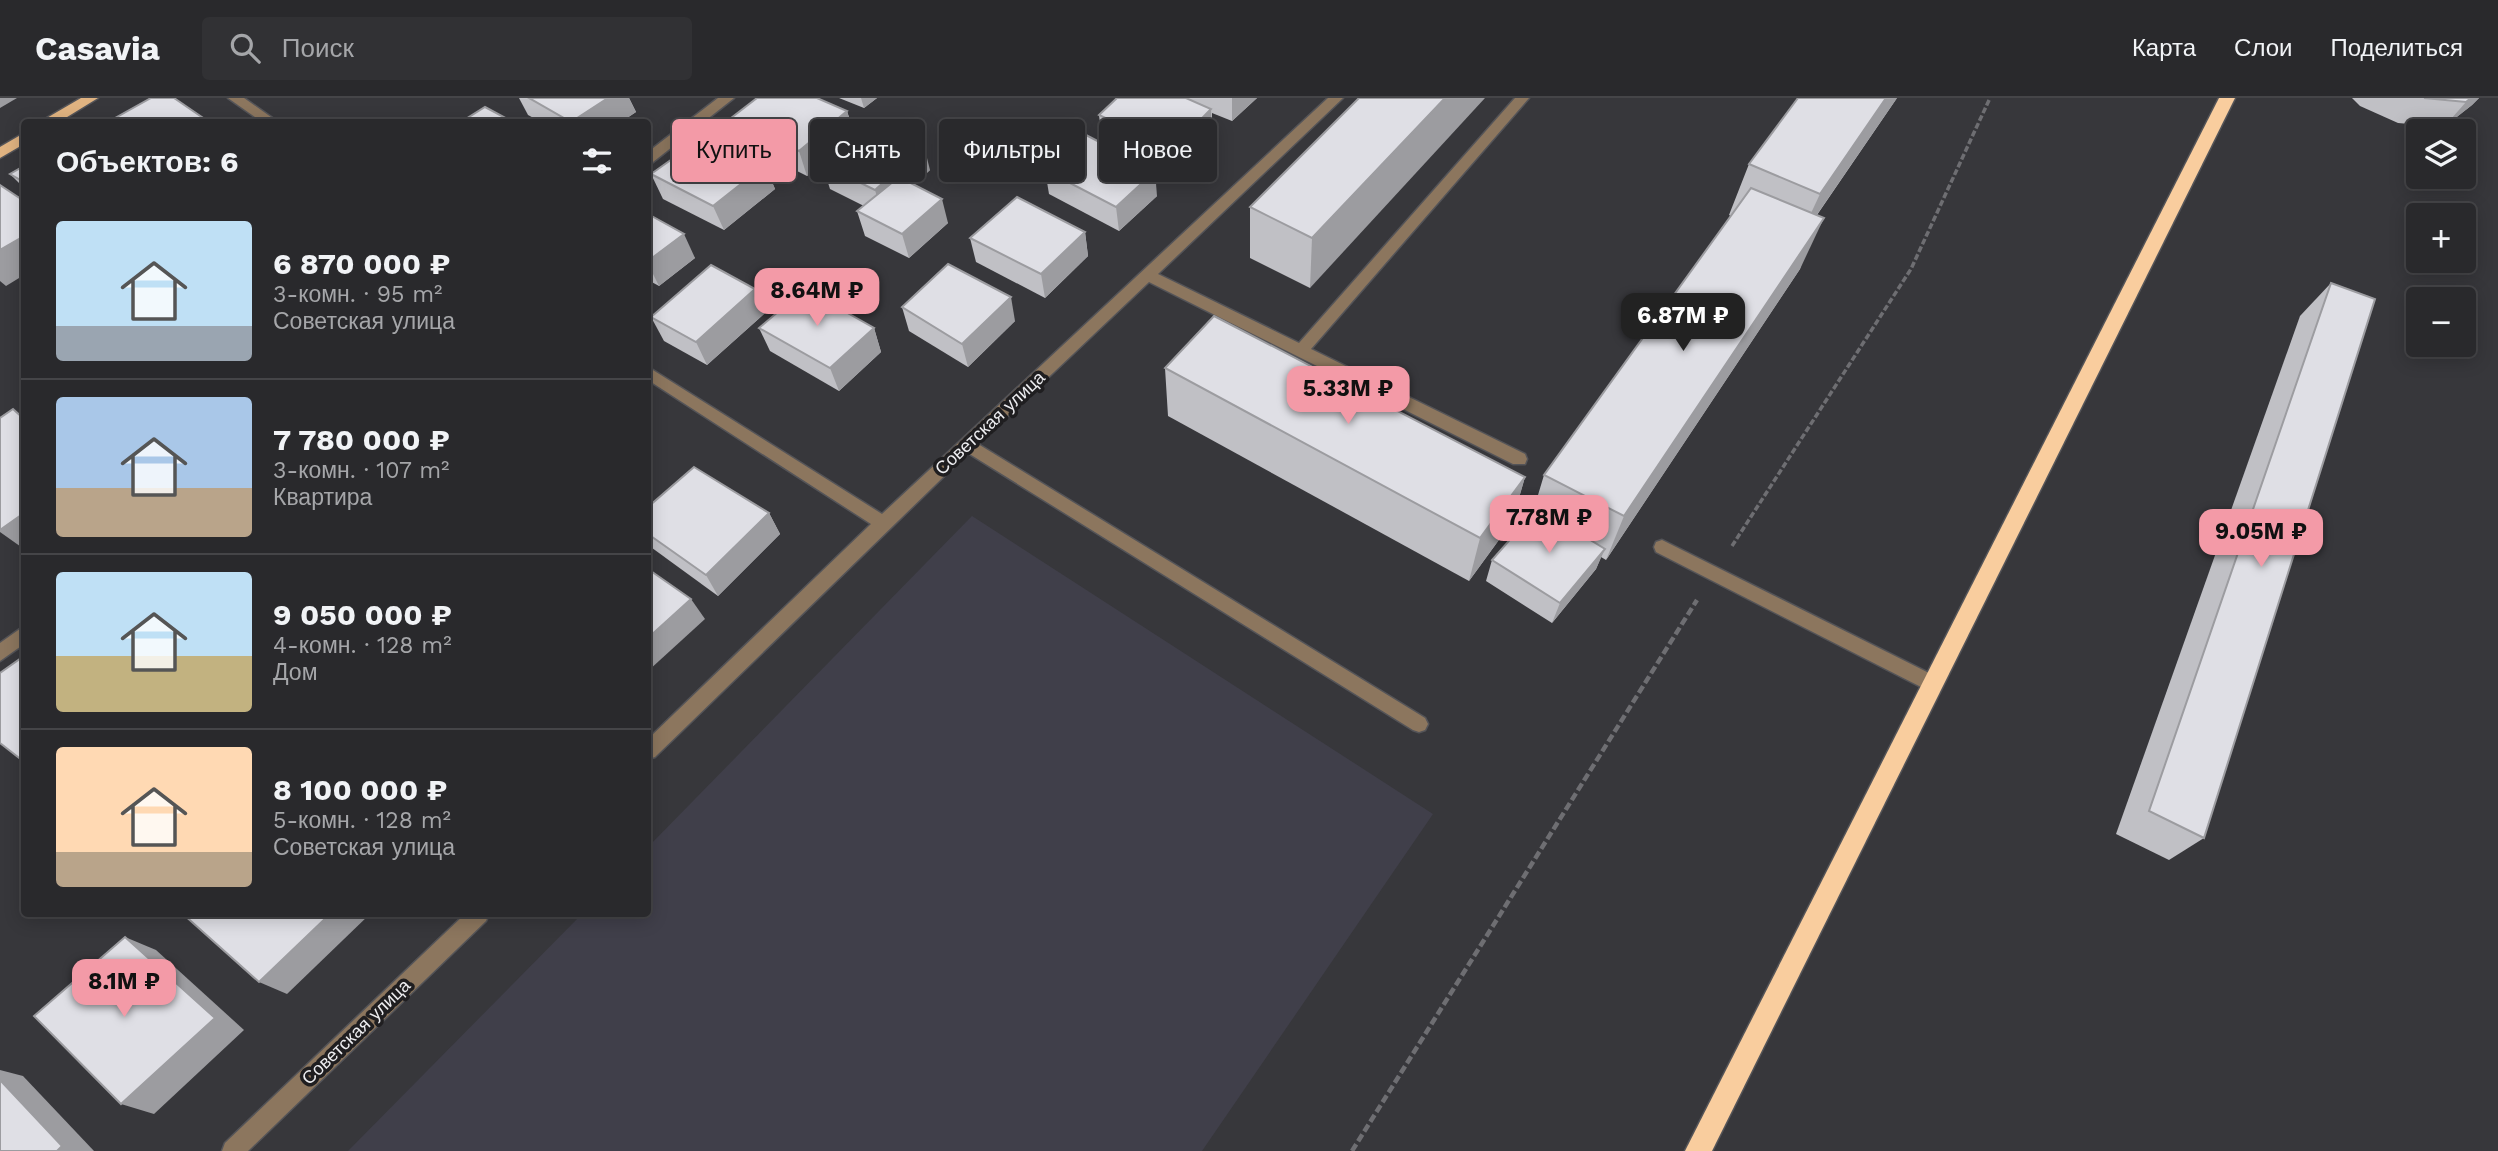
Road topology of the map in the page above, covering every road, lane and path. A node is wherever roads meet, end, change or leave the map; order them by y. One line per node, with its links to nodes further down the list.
1 (91, 98): 8 (main road)
2 (235, 98): 9 (street)
3 (727, 98): 12 (street)
4 (1336, 98): 13 (street, Советская улица)
5 (1522, 98): 14 (street)
6 (1990, 98): 20 (path)
7 (2227, 98): 23 (highway)
8 (55, 119)
9 (266, 119)
10 (21, 140): 11 (main road)
11 (0, 153)
12 (651, 157)
13 (1148, 275): 14 (street); 16 (street, Советская улица)
14 (1301, 351): 17 (street)
15 (651, 375): 18 (street)
16 (967, 445): 18 (street, Советская улица); 24 (street)
17 (1519, 459)
18 (883, 523): 25 (street, Советская улица)
19 (1662, 547): 20 (street)
20 (1714, 574): 23 (street); 28 (path)
21 (21, 636): 22 (street)
22 (0, 653)
23 (1933, 684): 29 (highway)
24 (1419, 724)
25 (651, 748)
26 (476, 917): 27 (street, Советская улица)
27 (233, 1151)
28 (1352, 1151)
29 (1698, 1151)

